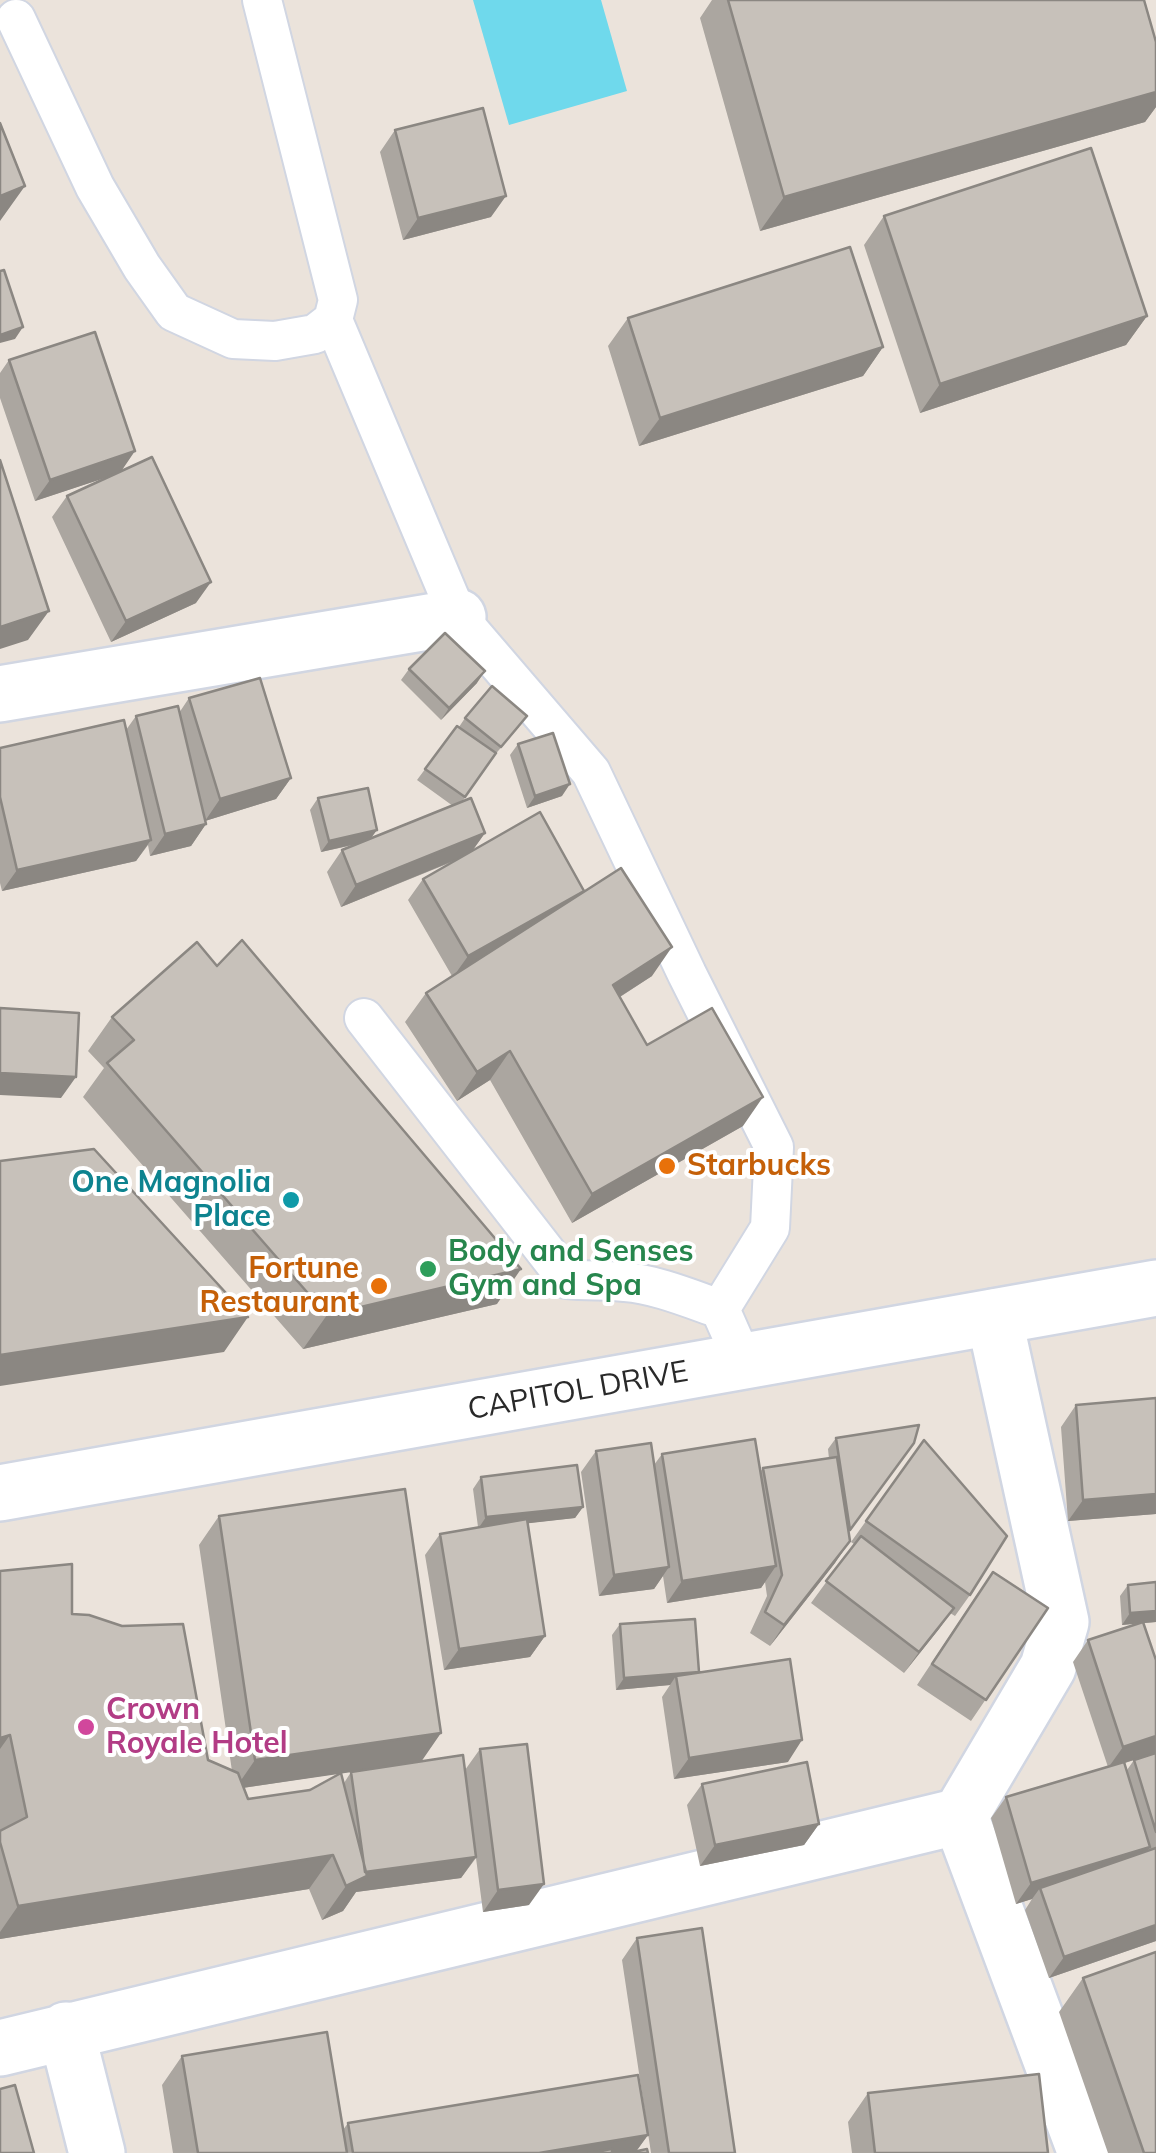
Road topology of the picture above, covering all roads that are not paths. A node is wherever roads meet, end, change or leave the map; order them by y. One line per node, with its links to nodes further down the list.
1 (262, 0): 3 (lane)
2 (16, 19): 3 (lane)
3 (333, 320): 4 (lane)
4 (458, 617): 5 (street); 8 (lane)
5 (0, 694)
6 (364, 1018): 8 (lane)
7 (1156, 1288): 9 (street, CAPITOL DRIVE)
8 (720, 1309): 10 (lane)
9 (994, 1317): 10 (street, CAPITOL DRIVE); 12 (street)
10 (743, 1361): 11 (street, CAPITOL DRIVE)
11 (0, 1494)
12 (960, 1816): 13 (street); 16 (street)
13 (66, 2030): 14 (street); 15 (street)
14 (0, 2048)
15 (97, 2153)
16 (1086, 2153)

